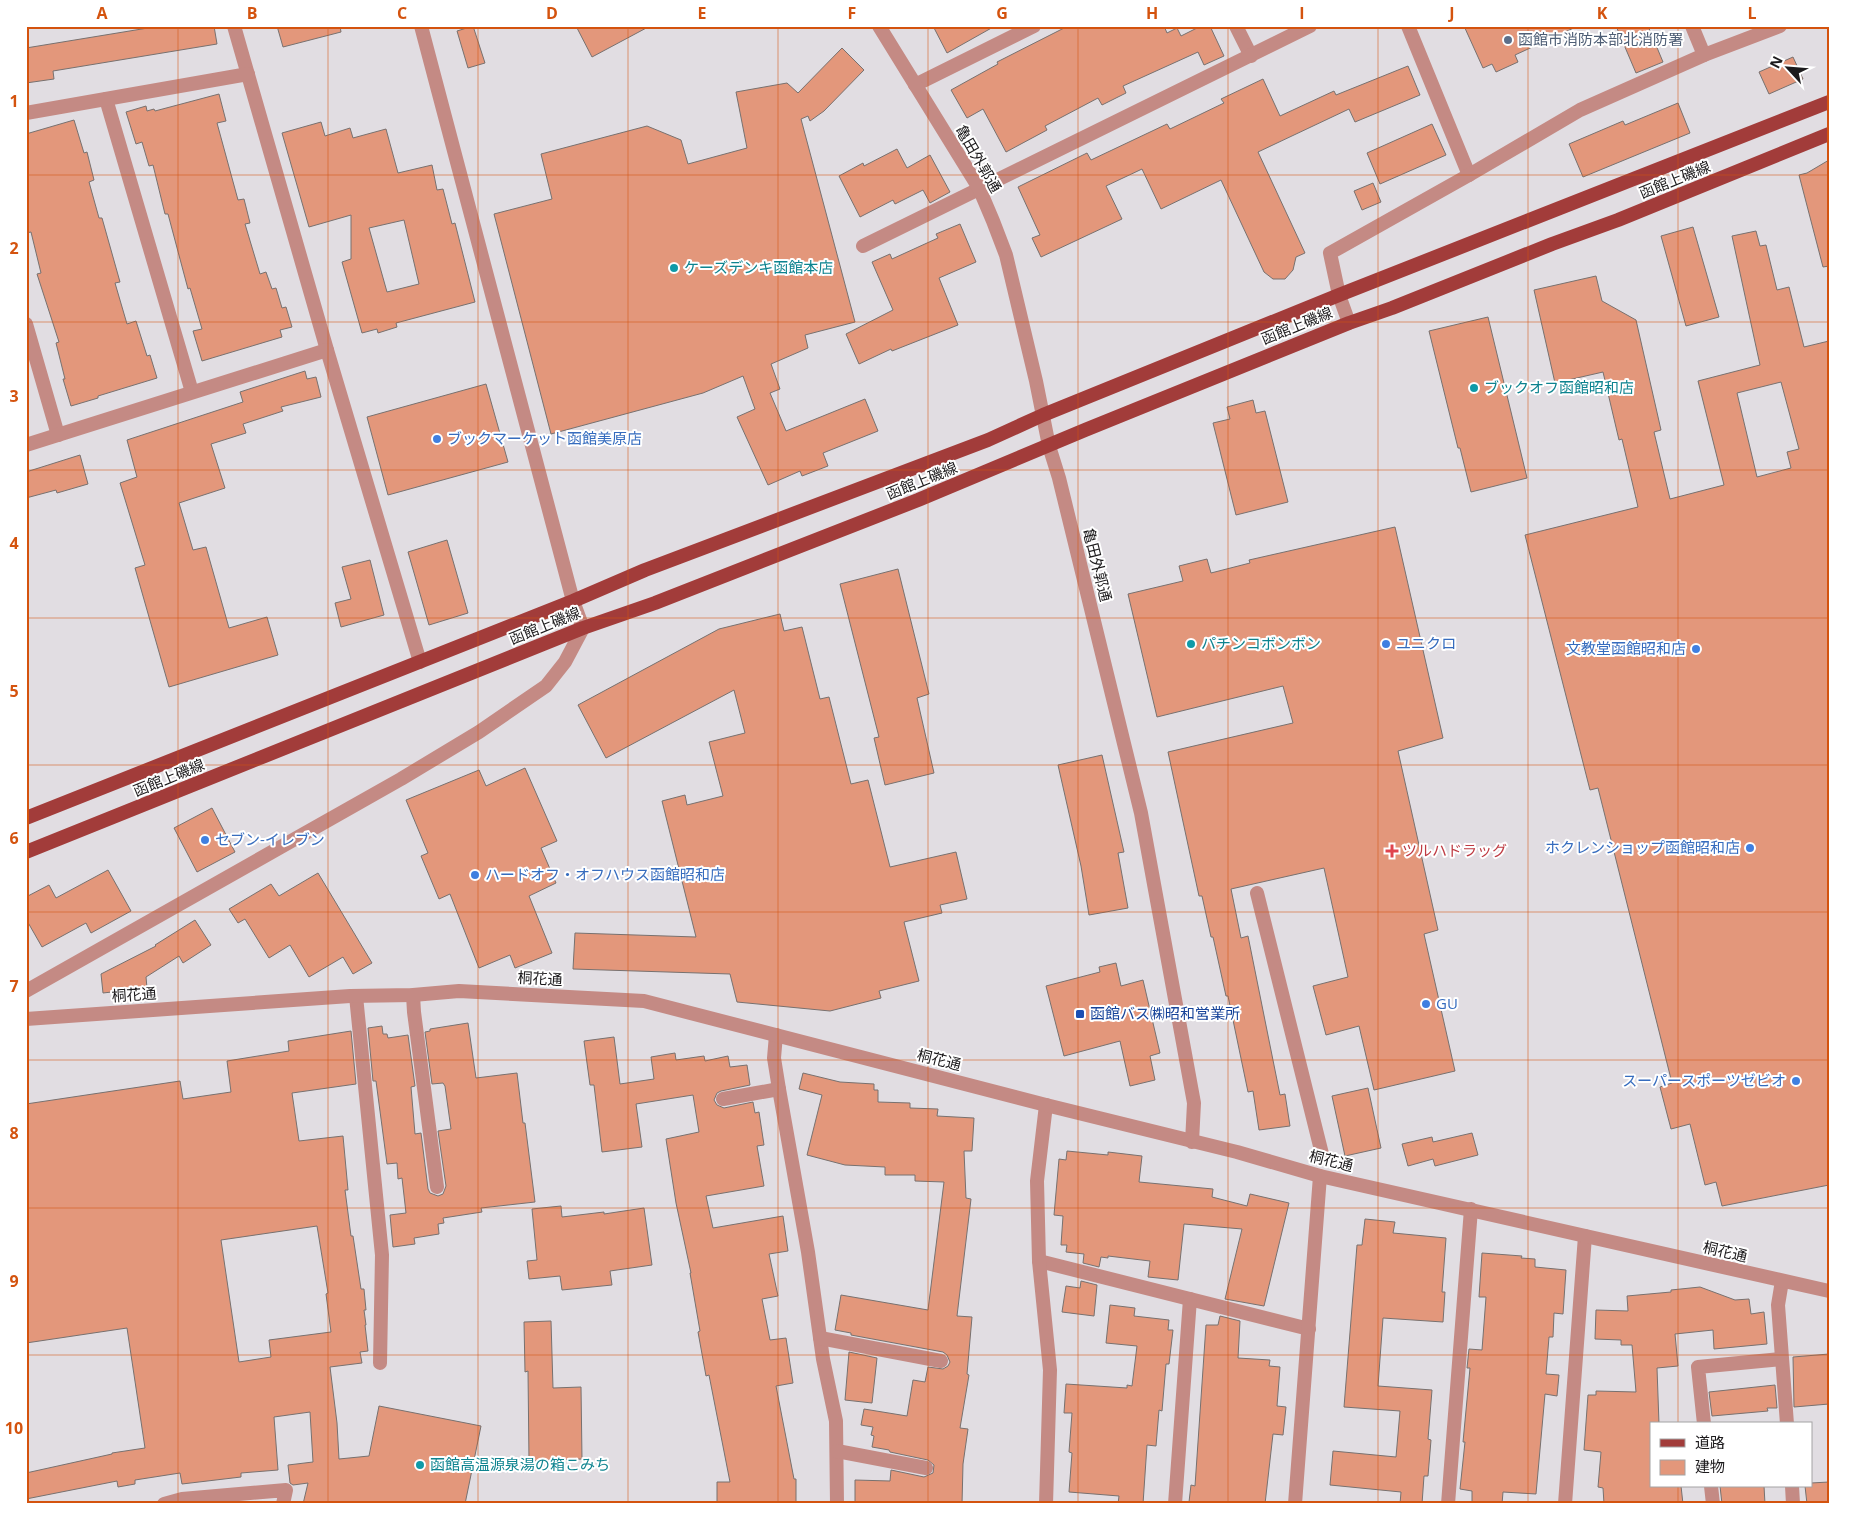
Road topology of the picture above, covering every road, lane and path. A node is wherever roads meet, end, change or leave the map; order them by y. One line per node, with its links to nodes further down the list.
1 (234, 26): 12 (street)
2 (421, 26): 30 (street)
3 (878, 26): 13 (street, 亀田外郭通)
4 (1034, 26): 13 (street)
5 (1236, 26): 11 (street)
6 (1310, 26): 11 (street)
7 (1408, 26): 18 (street)
8 (1692, 26): 10 (street)
9 (1780, 26): 10 (street)
10 (1704, 55): 18 (street)
11 (1251, 56): 19 (street)
12 (248, 74): 14 (street); 24 (street)
13 (914, 85): 19 (street, 亀田外郭通)
14 (106, 99): 16 (street); 25 (street)
15 (1829, 102): 21 (main road, 函館上磯線)
16 (26, 113)
17 (1829, 134): 22 (main road, 函館上磯線)
18 (1470, 175): 21 (street)
19 (979, 188): 20 (street); 26 (street, 亀田外郭通)
20 (863, 246)
21 (1339, 295): 22 (street); 26 (main road, 函館上磯線)
22 (1349, 323): 29 (main road, 函館上磯線)
23 (26, 324): 27 (street)
24 (327, 350): 25 (street); 32 (street)
25 (192, 392): 27 (street)
26 (1043, 415): 29 (street, 亀田外郭通); 30 (main road, 函館上磯線)
27 (58, 435): 28 (street)
28 (26, 444)
29 (1049, 446): 31 (main road, 函館上磯線); 44 (street, 亀田外郭通)
30 (573, 601): 31 (street); 32 (main road, 函館上磯線)
31 (583, 628): 34 (main road, 函館上磯線); 36 (street)
32 (420, 662): 33 (main road, 函館上磯線)
33 (26, 818)
34 (26, 852)
35 (1257, 893): 45 (street)
36 (26, 991)
37 (413, 995): 38 (street, 桐花通); 40 (street, 桐花通); 47 (street)
38 (356, 996): 39 (street, 桐花通); 58 (street)
39 (26, 1019)
40 (776, 1035): 41 (street); 43 (street, 桐花通)
41 (779, 1089): 42 (street); 55 (street)
42 (723, 1099)
43 (1046, 1105): 44 (street, 桐花通); 50 (street)
44 (1192, 1142): 46 (street, 桐花通)
45 (1322, 1154)
46 (1320, 1176): 48 (street, 桐花通); 54 (street)
47 (437, 1187)
48 (1471, 1209): 49 (street, 桐花通); 71 (street)
49 (1585, 1236): 51 (street, 桐花通); 72 (street)
50 (1039, 1261): 53 (street); 68 (street)
51 (1782, 1281): 52 (street, 桐花通); 56 (street)
52 (1829, 1291)
53 (1190, 1299): 54 (street); 69 (street)
54 (1309, 1330): 70 (street)
55 (820, 1338): 57 (street); 61 (street)
56 (1781, 1359): 59 (street); 60 (street)
57 (941, 1361)
58 (380, 1362)
59 (1704, 1422)
60 (1787, 1422)
61 (837, 1451): 62 (street); 67 (street)
62 (926, 1468)
63 (1712, 1488): 73 (street)
64 (1792, 1488): 74 (street)
65 (164, 1504): 66 (street)
66 (283, 1504)
67 (837, 1504)
68 (1046, 1504)
69 (1175, 1504)
70 (1295, 1504)
71 (1448, 1504)
72 (1564, 1504)
73 (1713, 1504)
74 (1793, 1504)

